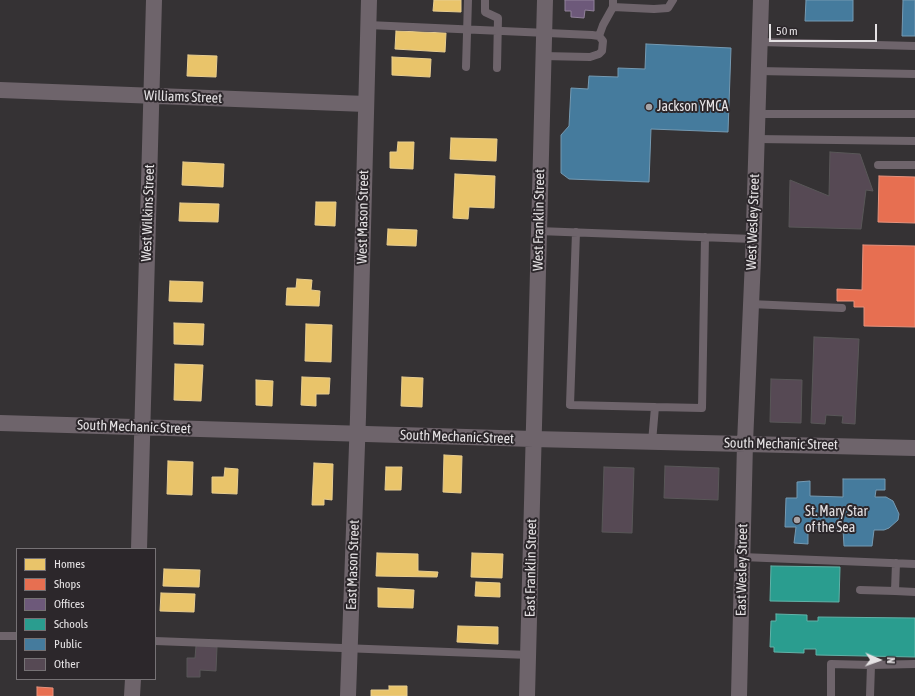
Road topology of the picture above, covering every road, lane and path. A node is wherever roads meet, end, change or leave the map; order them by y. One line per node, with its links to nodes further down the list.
1 (154, 0): 22 (street, West Wilkins Street)
2 (369, 0): 9 (street, West Mason Street)
3 (468, 0): 10 (lane)
4 (485, 0): 11 (lane)
5 (545, 0): 12 (street, West Franklin Street)
6 (673, 0): 8 (lane)
7 (761, 0): 14 (street, West Wesley Street)
8 (613, 3): 13 (lane)
9 (368, 25): 10 (lane); 23 (street, West Mason Street)
10 (467, 29): 11 (lane); 17 (lane)
11 (498, 30): 12 (lane); 18 (lane)
12 (544, 33): 13 (lane); 16 (street, West Franklin Street)
13 (599, 36): 16 (lane)
14 (759, 42): 15 (lane); 19 (street, West Wesley Street)
15 (915, 46)
16 (543, 56): 30 (street, West Franklin Street)
17 (466, 67)
18 (497, 68)
19 (758, 71): 20 (lane); 24 (street, West Wesley Street)
20 (915, 74)
21 (0, 90): 22 (street, Williams Street)
22 (151, 96): 23 (street, Williams Street); 38 (street, West Wilkins Street)
23 (366, 104): 39 (street, West Mason Street)
24 (757, 114): 25 (lane); 26 (street, West Wesley Street)
25 (915, 114)
26 (756, 139): 27 (lane); 33 (street, West Wesley Street)
27 (915, 141)
28 (878, 165): 29 (lane)
29 (915, 165)
30 (538, 230): 31 (lane); 40 (street, West Franklin Street)
31 (576, 232): 32 (lane); 36 (lane)
32 (706, 237): 33 (lane); 36 (lane)
33 (753, 239): 34 (street, West Wesley Street)
34 (750, 304): 35 (lane); 42 (street, West Wesley Street)
35 (842, 308)
36 (655, 407): 41 (lane)
37 (0, 423): 38 (street, South Mechanic Street)
38 (142, 427): 39 (street, South Mechanic Street); 44 (street, West Wilkins Street)
39 (358, 433): 40 (street, South Mechanic Street); 54 (street, East Mason Street)
40 (533, 439): 41 (street, South Mechanic Street); 55 (street, East Franklin Street)
41 (652, 442): 42 (street, South Mechanic Street)
42 (745, 443): 43 (street, South Mechanic Street); 45 (street, East Wesley Street)
43 (915, 448)
44 (139, 548)
45 (742, 557): 46 (lane); 62 (street, East Wesley Street)
46 (896, 564): 47 (lane); 49 (lane)
47 (915, 564)
48 (860, 590): 49 (lane)
49 (895, 591): 50 (lane)
50 (915, 592)
51 (0, 636): 52 (lane)
52 (16, 636)
53 (156, 641): 54 (lane)
54 (350, 648): 55 (lane); 60 (street, East Mason Street)
55 (529, 655): 61 (street, East Franklin Street)
56 (915, 664): 57 (lane)
57 (871, 665): 63 (lane); 64 (lane)
58 (133, 680): 59 (street)
59 (132, 696)
60 (348, 696)
61 (527, 696)
62 (739, 696)
63 (831, 696)
64 (870, 696)

